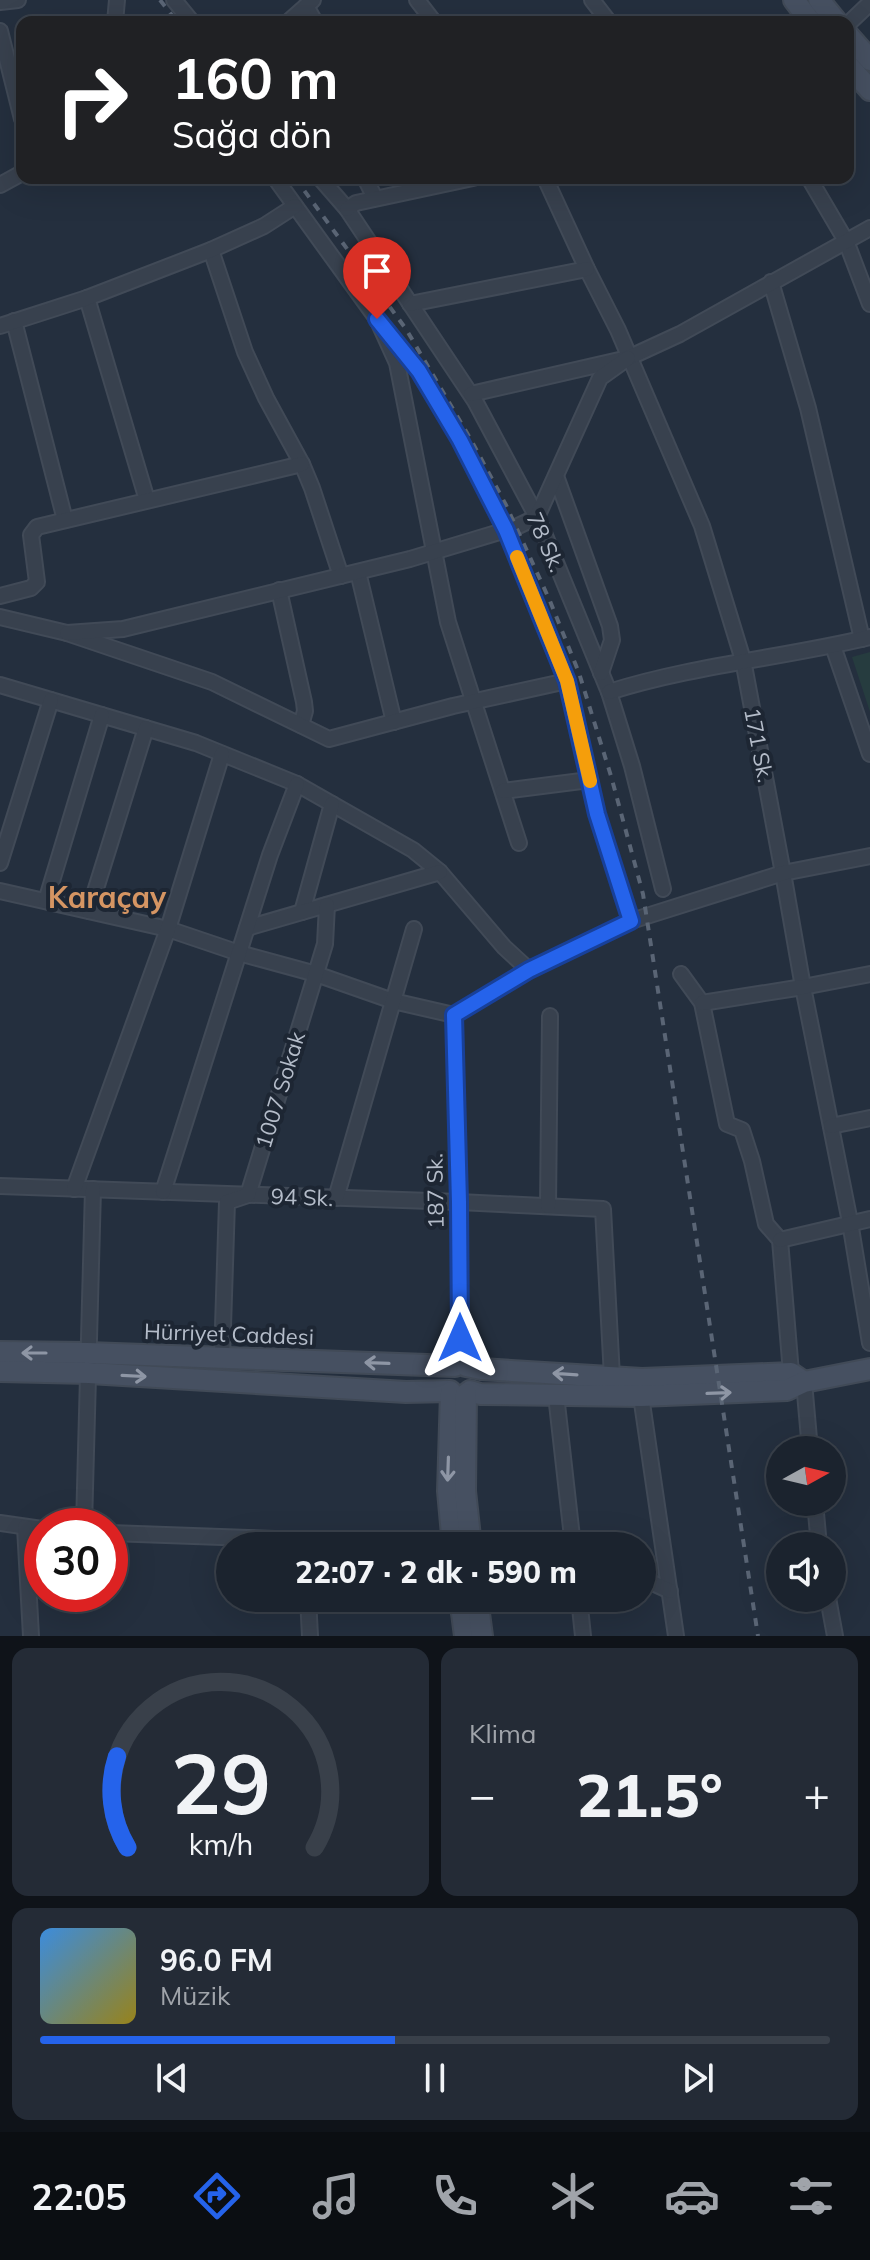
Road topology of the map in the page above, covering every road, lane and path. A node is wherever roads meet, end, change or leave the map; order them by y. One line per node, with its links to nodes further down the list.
1 (18, 0): 7 (street)
2 (174, 0): 9 (street)
3 (417, 0): 10 (street)
4 (592, 0): 11 (street)
5 (794, 0): 12 (main road)
6 (819, 0): 13 (main road)
7 (0, 2)
8 (870, 3): 14 (street)
9 (187, 16)
10 (429, 16)
11 (604, 16)
12 (806, 16)
13 (832, 16)
14 (854, 18)
15 (0, 31): 20 (street)
16 (854, 42): 17 (main road)
17 (870, 60)
18 (854, 72): 19 (main road)
19 (870, 90)
20 (16, 95)
21 (279, 184): 28 (street)
22 (325, 184): 29 (street, 78 Sk.)
23 (368, 184): 27 (street)
24 (444, 184): 27 (street)
25 (548, 184): 33 (street, 171 Sk.)
26 (813, 184): 31 (street)
27 (375, 198): 29 (street)
28 (295, 206): 32 (street); 38 (street)
29 (347, 209): 36 (street, 78 Sk.)
30 (870, 228): 31 (street)
31 (846, 241): 34 (street); 37 (street)
32 (211, 250): 35 (street); 42 (street)
33 (587, 269): 36 (street); 40 (street, 171 Sk.)
34 (771, 282): 40 (street); 55 (street)
35 (87, 298): 39 (street); 44 (street)
36 (410, 304): 41 (street, 78 Sk.)
37 (870, 304)
38 (377, 319): 47 (street); 48 (street)
39 (7, 324): 46 (street)
40 (628, 358): 41 (street); 43 (street); 57 (street, 171 Sk.)
41 (471, 394): 45 (street, 78 Sk.)
42 (302, 464): 44 (street); 50 (street)
43 (556, 476): 45 (street); 58 (street)
44 (147, 500): 46 (street)
45 (537, 517): 47 (street); 58 (street, 78 Sk.)
46 (65, 520): 52 (street)
47 (506, 530): 48 (street); 59 (street)
48 (435, 552): 49 (street); 63 (street)
49 (358, 572): 50 (street); 65 (street)
50 (341, 576): 51 (street)
51 (279, 590): 54 (street); 66 (street)
52 (0, 596)
53 (0, 617): 54 (street)
54 (67, 633): 66 (street)
55 (866, 638): 56 (street)
56 (833, 646): 57 (street); 69 (street)
57 (743, 660): 61 (street); 78 (street, 171 Sk.)
58 (601, 673): 61 (street, 78 Sk.)
59 (567, 681): 63 (street); 70 (street)
60 (0, 685): 62 (street)
61 (609, 692): 79 (street)
62 (51, 700): 64 (street); 76 (street)
63 (474, 702): 65 (street); 72 (street)
64 (102, 715): 67 (street); 81 (street)
65 (394, 722): 66 (street)
66 (301, 725)
67 (146, 728): 68 (street); 83 (street)
68 (222, 754): 71 (street); 87 (street)
69 (870, 754)
70 (589, 780): 72 (street); 85 (street)
71 (297, 784): 73 (street); 86 (street)
72 (503, 791): 74 (street)
73 (332, 804): 77 (street); 84 (street)
74 (519, 843)
75 (870, 856): 78 (street)
76 (0, 863)
77 (440, 872): 82 (street); 90 (street)
78 (783, 873): 85 (street); 94 (street, 171 Sk.)
79 (663, 889)
80 (0, 891): 81 (street)
81 (46, 901): 83 (street)
82 (327, 905): 84 (street); 91 (street, 1007 Sokak)
83 (89, 911): 87 (street)
84 (302, 912): 86 (street)
85 (631, 921): 90 (street)
86 (247, 928): 89 (street)
87 (168, 929): 89 (street); 102 (street)
88 (414, 929): 95 (street)
89 (239, 953): 91 (street); 104 (street)
90 (529, 970): 97 (street)
91 (316, 974): 95 (street); 105 (street, 1007 Sokak)
92 (681, 974): 96 (street)
93 (870, 974): 94 (street)
94 (803, 987): 96 (street); 100 (street, 171 Sk.)
95 (393, 1001): 97 (street); 106 (street)
96 (702, 1003): 111 (street)
97 (454, 1015): 107 (street, 187 Sk.)
98 (550, 1016): 108 (street)
99 (870, 1118): 100 (street)
100 (831, 1126): 110 (street, 171 Sk.)
101 (0, 1186): 102 (street, 94 Sk.)
102 (74, 1189): 103 (street, 94 Sk.)
103 (93, 1189): 104 (street, 94 Sk.); 115 (street)
104 (163, 1192): 105 (street, 94 Sk.)
105 (248, 1195): 106 (street, 94 Sk.); 114 (street, 1007 Sokak)
106 (336, 1198): 107 (street, 94 Sk.)
107 (459, 1202): 108 (street, 94 Sk.); 116 (street, 187 Sk.)
108 (548, 1206): 119 (street, 94 Sk.)
109 (870, 1219): 110 (street)
110 (850, 1222): 111 (street); 112 (street, 171 Sk.)
111 (780, 1240): 120 (street)
112 (870, 1343)
113 (0, 1352): 115 (main road, Hürriyet Caddesi, one-way to 113)
114 (222, 1358): 115 (main road, Hürriyet Caddesi); 116 (main road, Hürriyet Caddesi, one-way to 114)
115 (88, 1363): 118 (main road, Hürriyet Caddesi); 121 (main road, Hürriyet Caddesi, one-way to 121); 125 (street)
116 (461, 1366): 119 (main road, Hürriyet Caddesi, one-way to 116); 121 (main road)
117 (870, 1369): 120 (main road, Hürriyet Caddesi)
118 (0, 1371)
119 (612, 1377): 120 (main road, Hürriyet Caddesi)
120 (798, 1377): 123 (main road, Hürriyet Caddesi, one-way to 120); 124 (street)
121 (459, 1392): 122 (main road, Hürriyet Caddesi); 128 (main road)
122 (556, 1395): 123 (main road, Hürriyet Caddesi); 129 (street)
123 (641, 1396): 133 (street)
124 (808, 1436)
125 (84, 1508)
126 (0, 1523): 127 (street)
127 (24, 1527)
128 (459, 1532)
129 (572, 1532)
130 (128, 1534): 131 (street)
131 (216, 1538)
132 (656, 1584): 133 (street)
133 (670, 1591): 145 (street)
134 (30, 1612): 140 (street)
135 (309, 1612): 141 (street)
136 (462, 1612): 142 (main road)
137 (479, 1612): 143 (main road)
138 (580, 1612): 144 (street)
139 (831, 1612): 146 (street)
140 (31, 1636)
141 (310, 1636)
142 (465, 1636)
143 (482, 1636)
144 (583, 1636)
145 (676, 1636)
146 (835, 1636)

